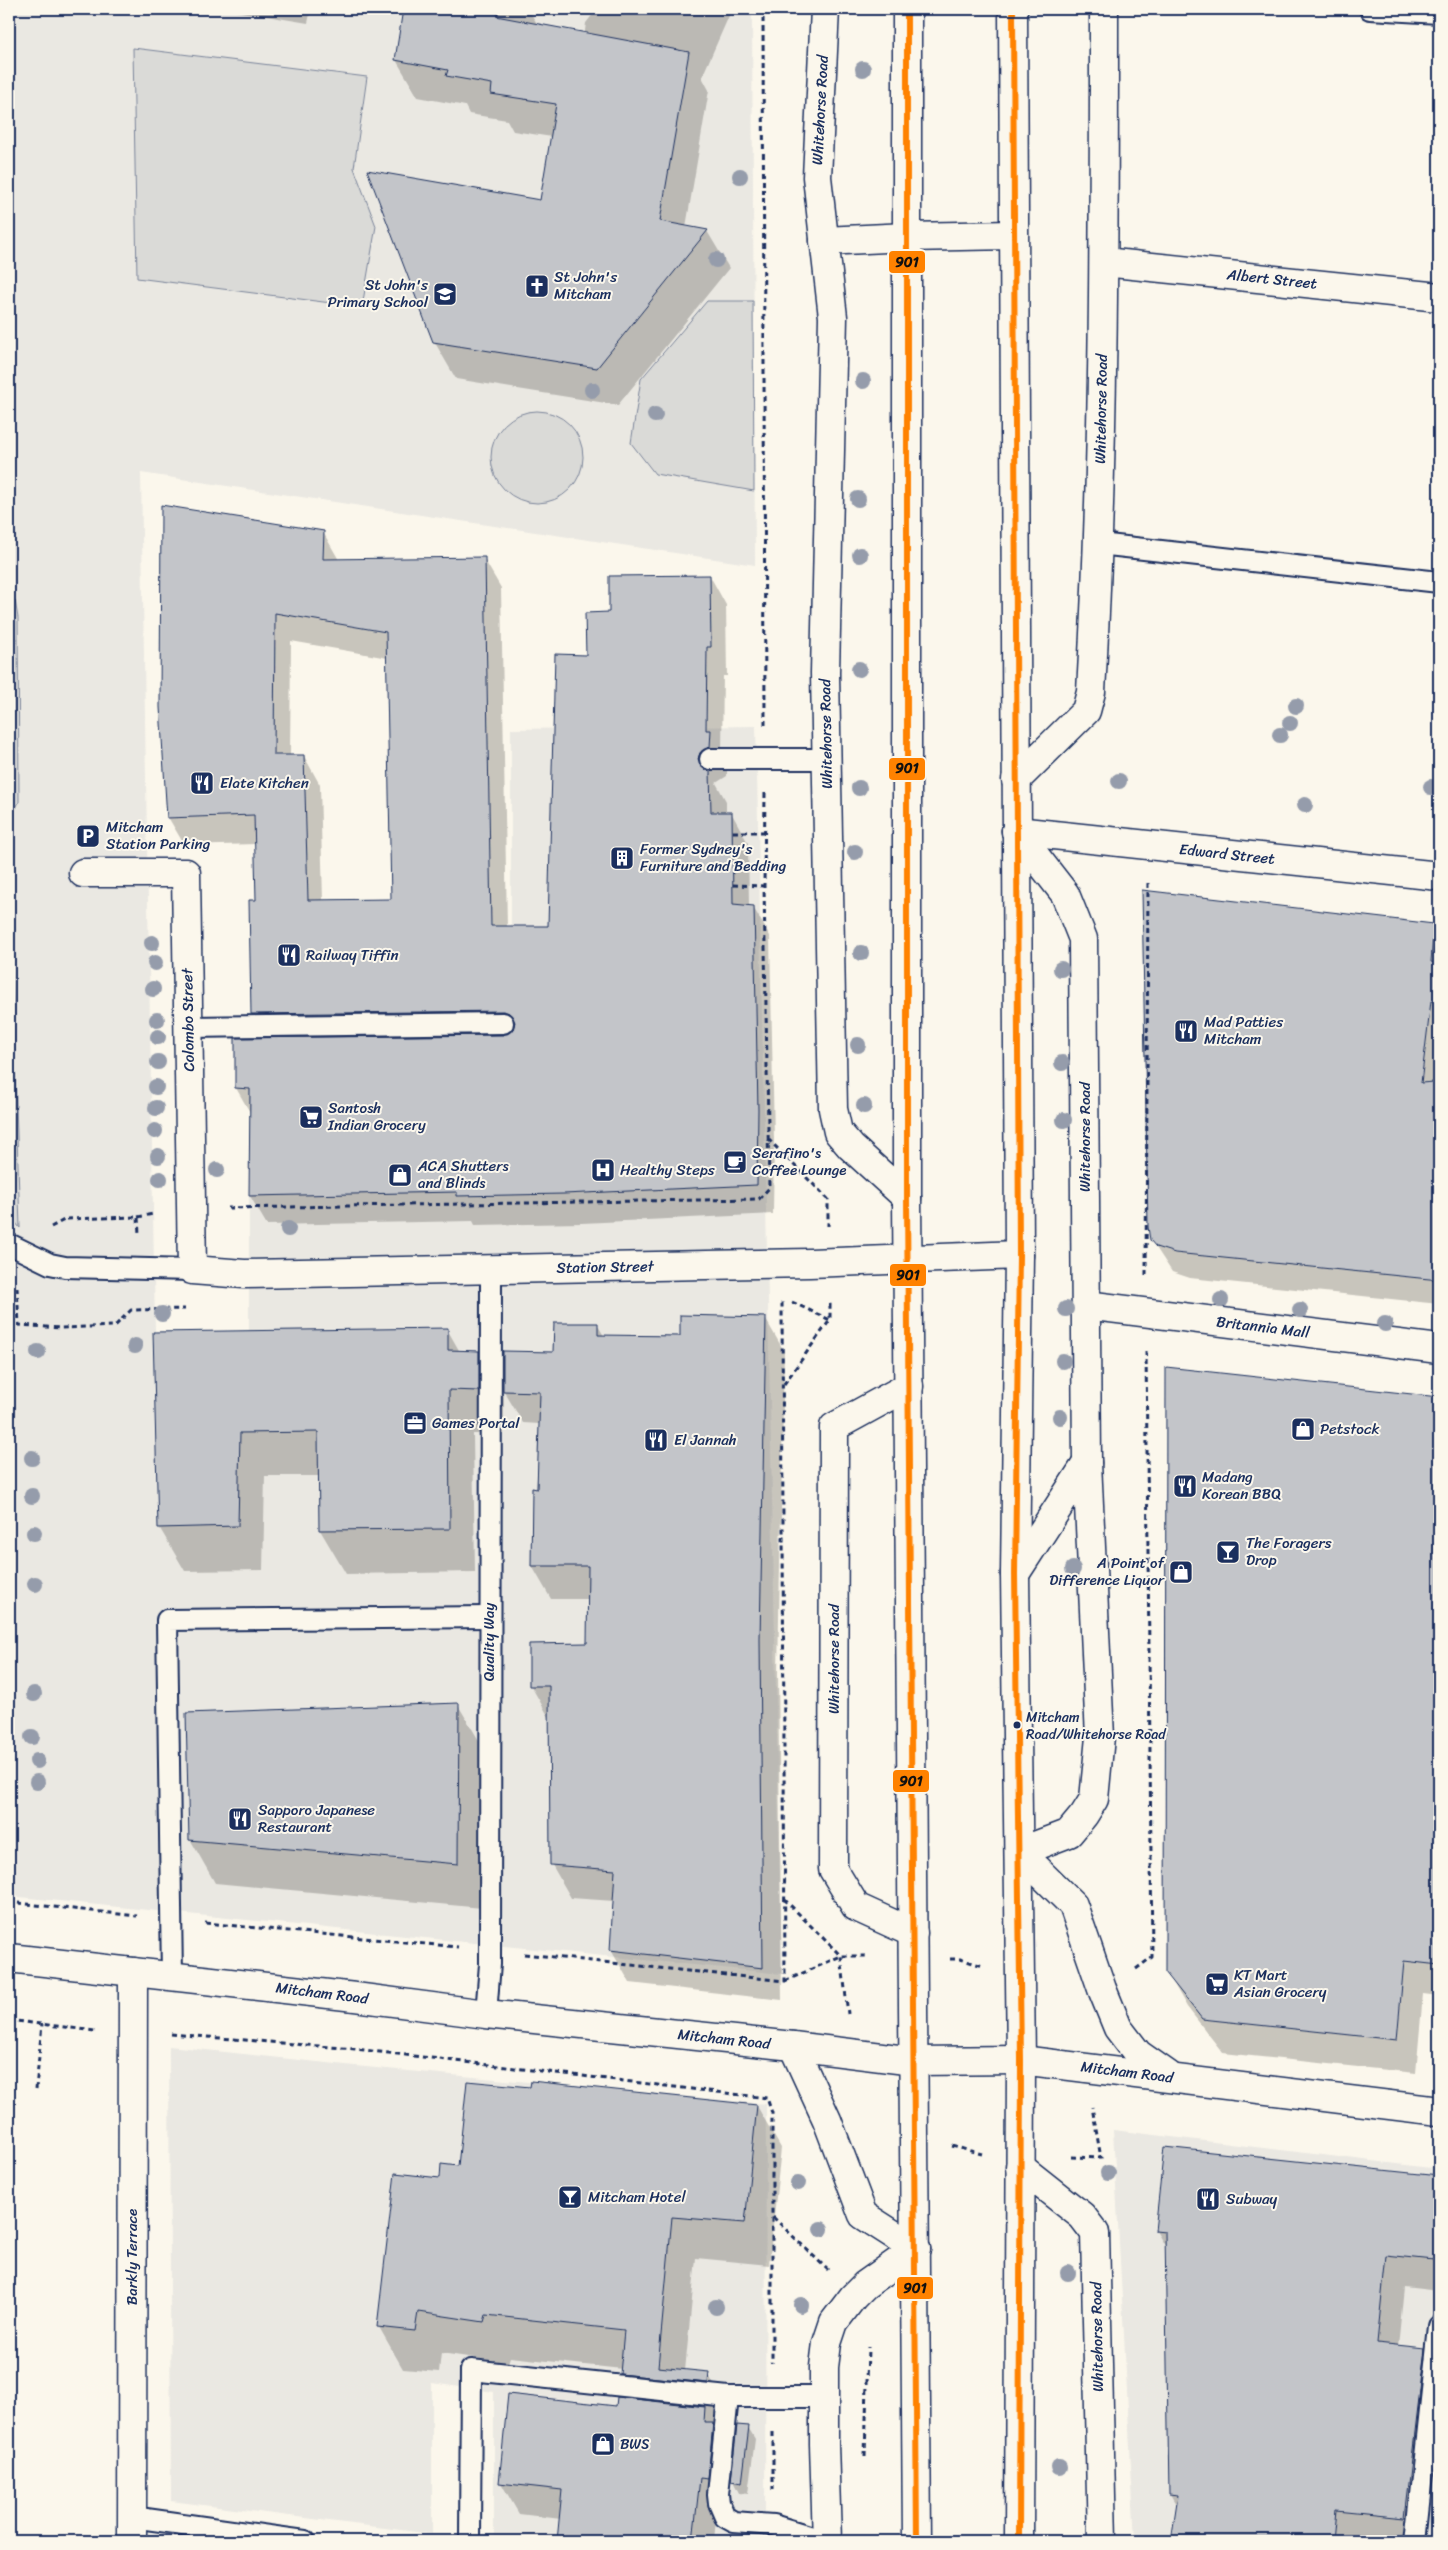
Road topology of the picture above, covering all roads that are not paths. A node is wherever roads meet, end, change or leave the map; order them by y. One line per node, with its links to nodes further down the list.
1 (825, 9): 9 (main road, Whitehorse Road)
2 (907, 9): 8 (main road)
3 (1013, 9): 7 (main road)
4 (1104, 9): 10 (main road, Whitehorse Road)
5 (1370, 9): 6 (lane)
6 (1439, 13)
7 (1013, 235): 8 (main road); 16 (main road)
8 (907, 237): 9 (main road); 22 (main road)
9 (824, 241): 15 (main road, Whitehorse Road)
10 (1104, 262): 11 (main road, Albert Street); 12 (main road, Whitehorse Road)
11 (1439, 297)
12 (1099, 544): 13 (lane); 16 (main road, Whitehorse Road)
13 (1439, 582)
14 (710, 759): 15 (lane)
15 (826, 759): 22 (main road, Whitehorse Road)
16 (1016, 780): 17 (main road)
17 (1016, 831): 19 (main road, Edward Street); 24 (main road); 28 (main road, Whitehorse Road)
18 (83, 873): 21 (main road, Colombo Street)
19 (1439, 876)
20 (503, 1023): 21 (lane)
21 (189, 1027): 27 (main road, Colombo Street)
22 (907, 1198): 25 (main road)
23 (9, 1244): 27 (lane)
24 (1019, 1255): 25 (main road, Station Street); 32 (main road)
25 (908, 1260): 26 (main road, Station Street); 30 (main road)
26 (491, 1269): 27 (main road, Station Street); 33 (lane, Quality Way)
27 (192, 1270)
28 (1086, 1305): 29 (main road, Britannia Mall); 31 (main road, Whitehorse Road)
29 (1439, 1349)
30 (909, 1386): 35 (main road); 35 (main road, Whitehorse Road)
31 (1087, 1463): 32 (main road); 34 (main road, Whitehorse Road)
32 (1015, 1574): 34 (main road)
33 (489, 1616): 38 (lane); 39 (lane, Quality Way)
34 (1019, 1852): 41 (main road); 43 (main road)
35 (913, 1934): 42 (main road)
36 (9, 1958): 37 (main road, Mitcham Road)
37 (133, 1972): 38 (main road, Mitcham Road); 51 (main road, Barkly Terrace)
38 (172, 1977): 39 (main road, Mitcham Road)
39 (486, 2014): 40 (main road, Mitcham Road)
40 (793, 2046): 42 (main road, Mitcham Road); 46 (main road)
41 (1021, 2060): 42 (main road, Mitcham Road); 43 (main road, Mitcham Road); 45 (main road)
42 (914, 2061): 46 (main road)
43 (1171, 2077): 44 (main road, Mitcham Road)
44 (1439, 2111)
45 (1020, 2167): 56 (main road); 57 (main road, Whitehorse Road)
46 (916, 2249): 49 (main road); 55 (main road)
47 (1439, 2326): 50 (lane)
48 (728, 2397): 49 (lane); 53 (lane); 54 (lane)
49 (824, 2397): 54 (main road)
50 (1434, 2434): 58 (lane)
51 (132, 2529): 52 (lane)
52 (305, 2541)
53 (470, 2541)
54 (827, 2541)
55 (917, 2541)
56 (1019, 2541)
57 (1102, 2541)
58 (1416, 2541)

